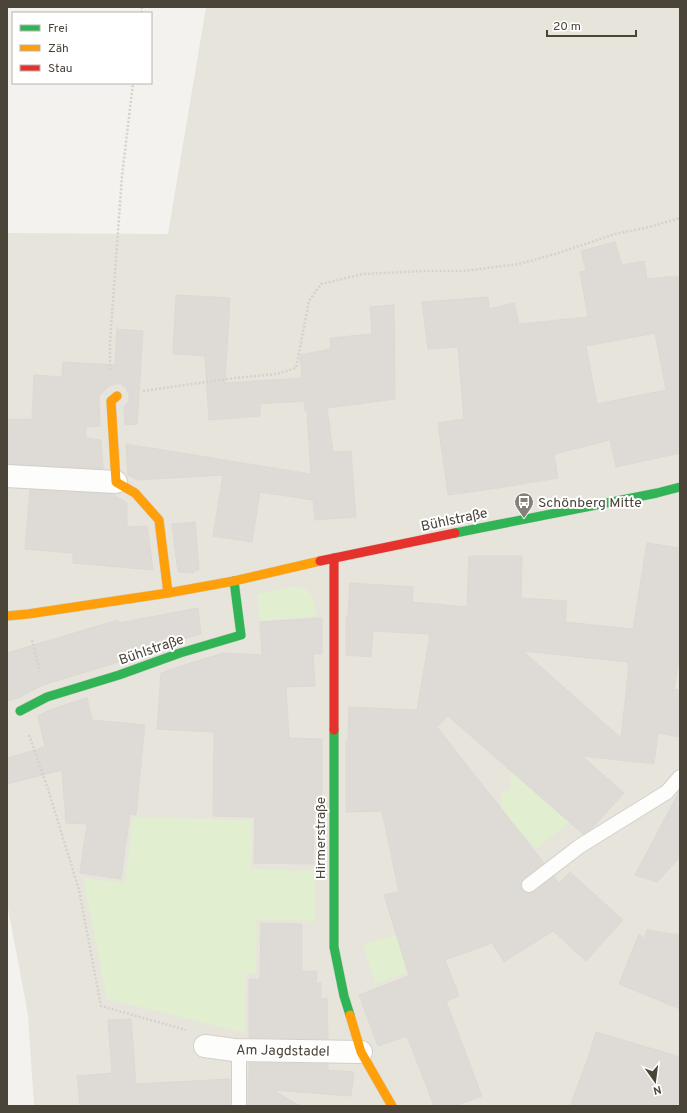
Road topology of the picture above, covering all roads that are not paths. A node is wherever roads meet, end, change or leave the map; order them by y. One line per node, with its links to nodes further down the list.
1 (114, 398): 3 (street)
2 (7, 476): 3 (street)
3 (116, 482): 7 (street)
4 (680, 487): 5 (street, Bühlstraße)
5 (334, 558): 6 (street, Bühlstraße); 14 (street, Hirmerstraße)
6 (234, 581): 7 (street, Bühlstraße); 9 (street, Bühlstraße)
7 (168, 593): 8 (street, Bühlstraße)
8 (7, 616)
9 (20, 711)
10 (680, 777): 11 (lane)
11 (529, 886)
12 (205, 1046): 13 (street, Am Jagdstadel)
13 (239, 1050): 14 (street, Am Jagdstadel); 15 (lane)
14 (361, 1052): 16 (street, Hirmerstraße)
15 (239, 1106)
16 (392, 1106)

